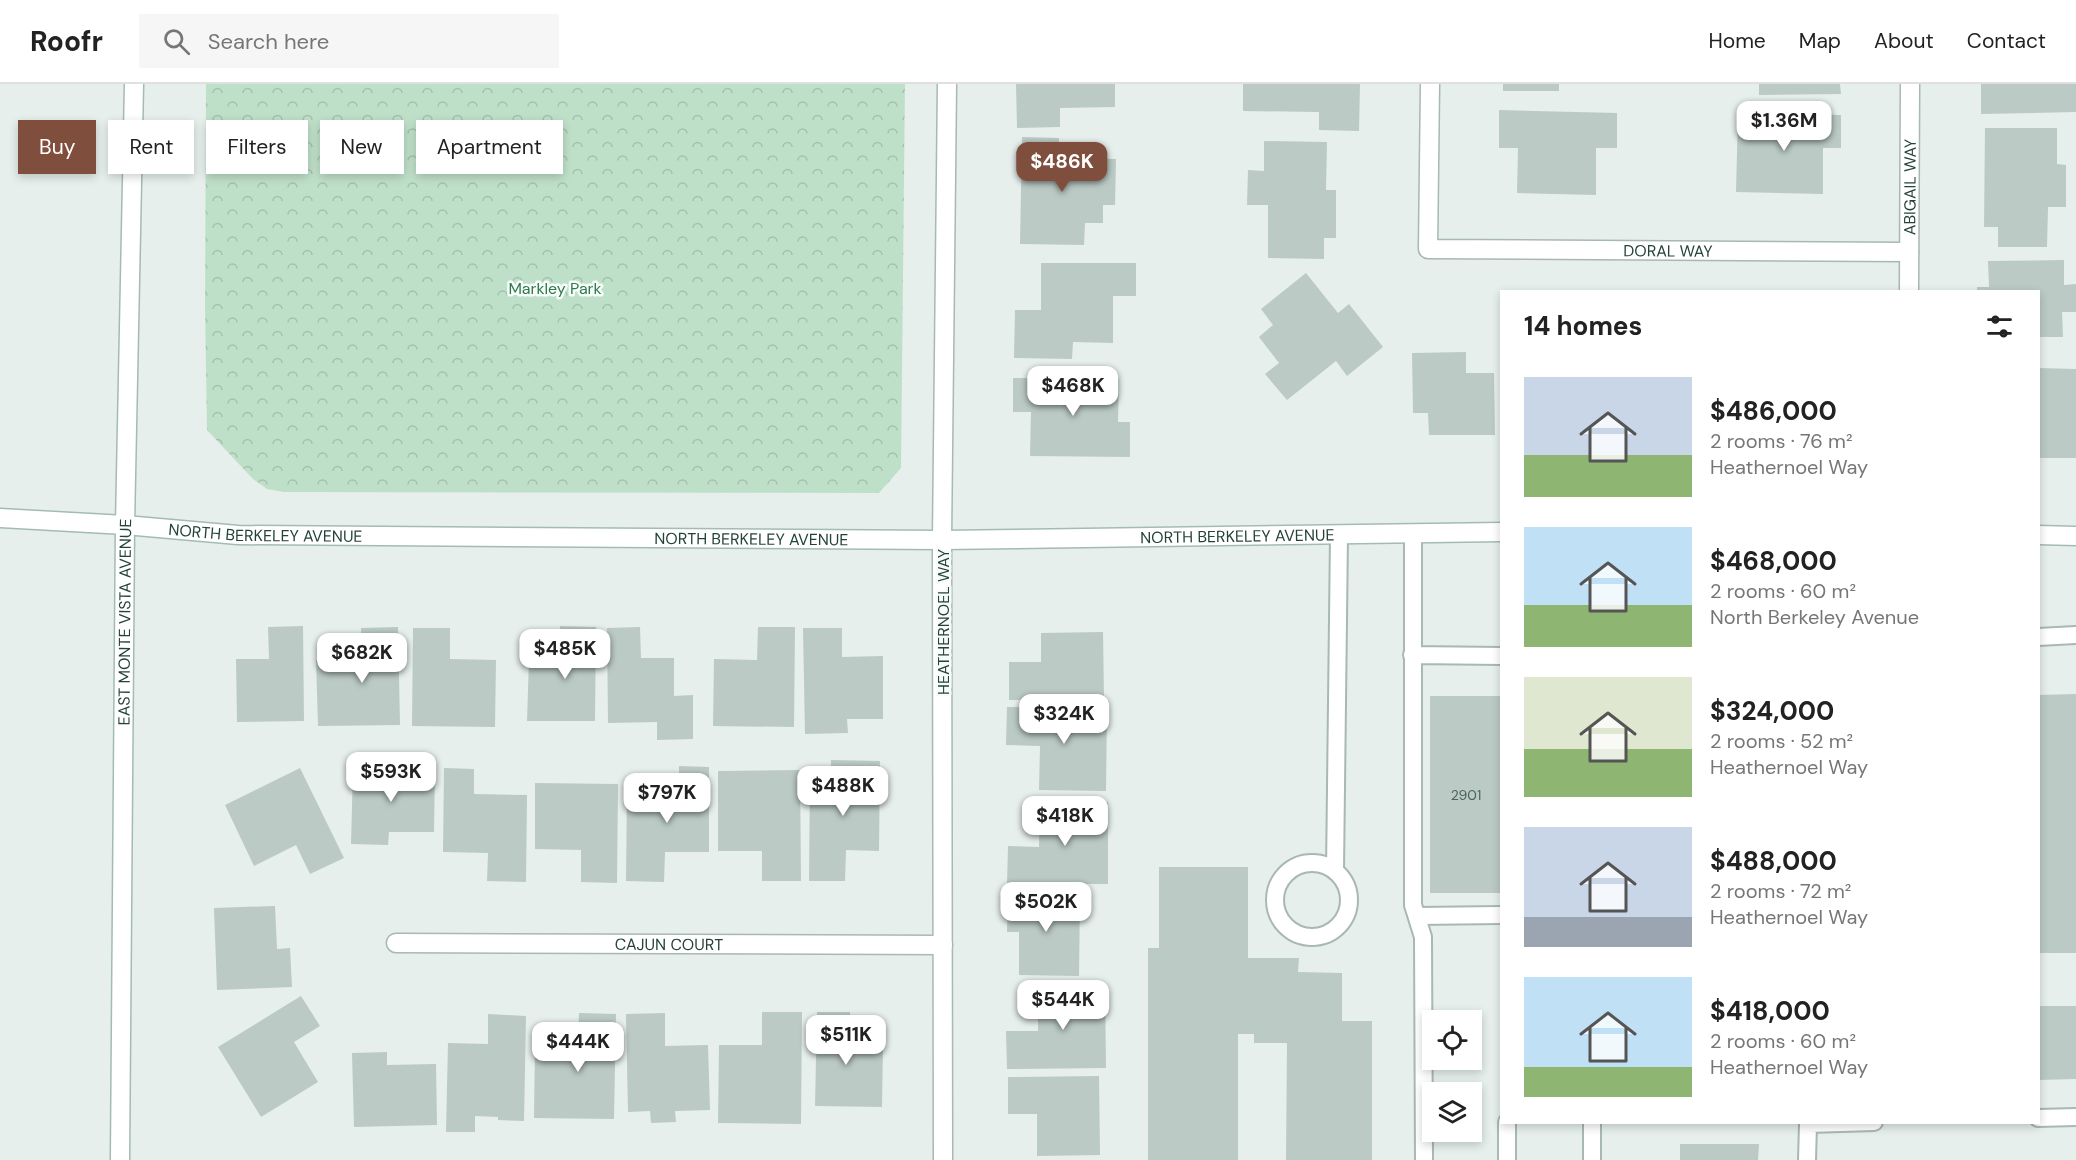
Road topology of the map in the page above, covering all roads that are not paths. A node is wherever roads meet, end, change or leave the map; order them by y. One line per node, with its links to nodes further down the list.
1 (134, 84): 8 (street, EAST MONTE VISTA AVENUE)
2 (947, 84): 14 (street, HEATHERNOEL WAY)
3 (1430, 84): 5 (street, DORAL WAY)
4 (1910, 84): 5 (street, ABIGAIL WAY)
5 (1909, 252): 6 (street, ABIGAIL WAY)
6 (1908, 290)
7 (0, 518): 8 (street, NORTH BERKELEY AVENUE)
8 (125, 525): 14 (street, NORTH BERKELEY AVENUE); 29 (street, EAST MONTE VISTA AVENUE)
9 (1500, 532): 10 (street, NORTH BERKELEY AVENUE)
10 (1413, 534): 11 (street, NORTH BERKELEY AVENUE); 17 (lane)
11 (1339, 535): 14 (street, NORTH BERKELEY AVENUE); 19 (lane)
12 (2040, 535): 13 (street)
13 (2076, 536)
14 (942, 540): 23 (street, HEATHERNOEL WAY)
15 (2076, 635): 16 (lane)
16 (2040, 637)
17 (1412, 655): 18 (lane); 21 (lane)
18 (1500, 656)
19 (1335, 871): 19 (lane)
20 (1500, 915): 21 (lane)
21 (1417, 916): 31 (lane)
22 (396, 943): 23 (street, CAJUN COURT)
23 (943, 945): 30 (street, HEATHERNOEL WAY)
24 (2076, 1117): 25 (lane)
25 (2040, 1118)
26 (1507, 1124): 32 (lane)
27 (1592, 1124): 33 (lane)
28 (1808, 1124): 34 (lane)
29 (120, 1160)
30 (943, 1160)
31 (1424, 1160)
32 (1507, 1160)
33 (1592, 1160)
34 (1807, 1160)

